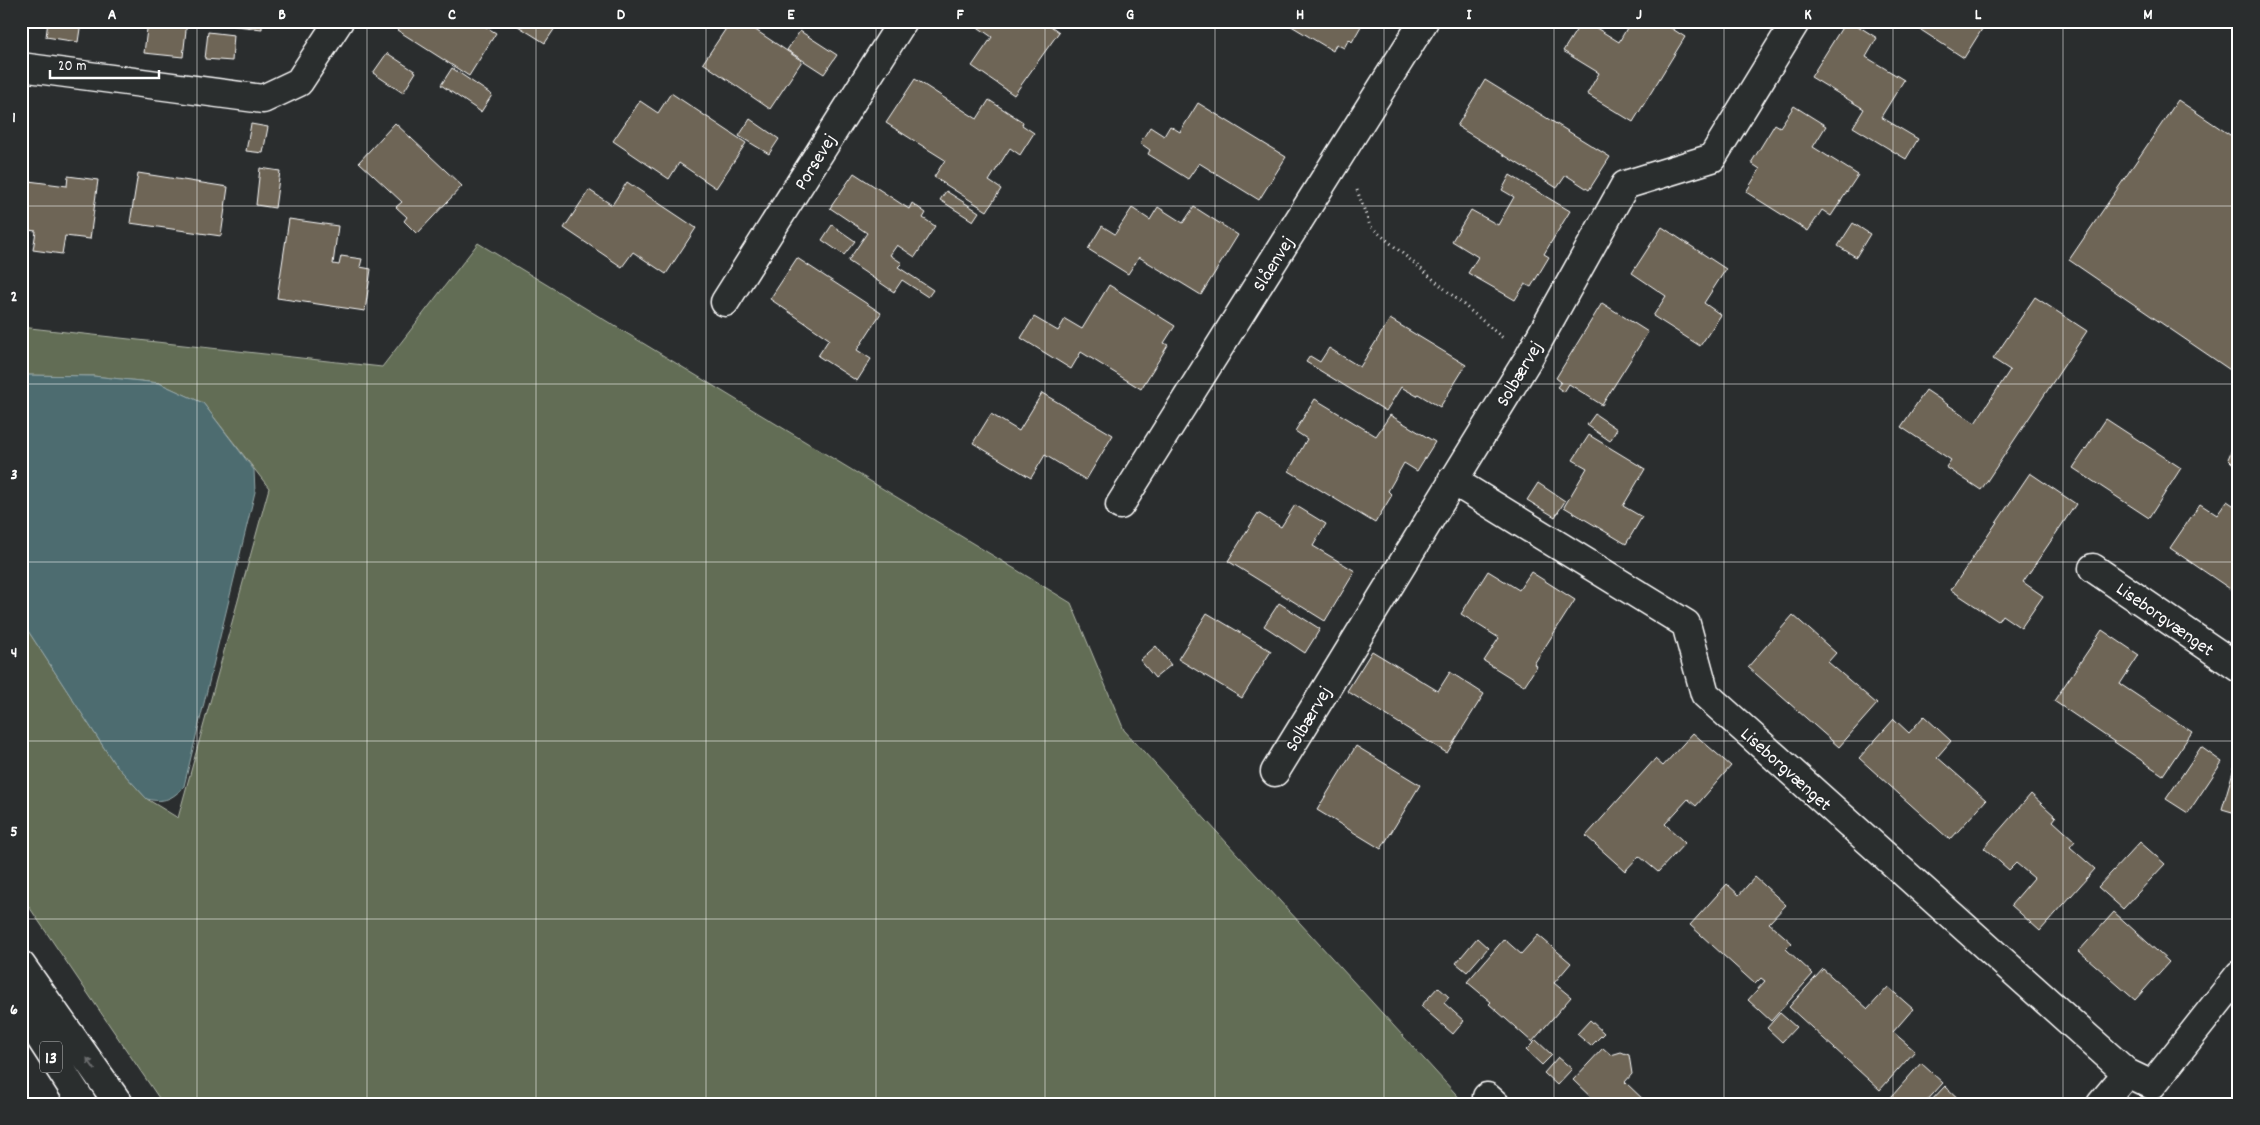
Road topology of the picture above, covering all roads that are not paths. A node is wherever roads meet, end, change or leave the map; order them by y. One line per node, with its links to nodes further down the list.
1 (339, 21): 5 (street)
2 (903, 21): 6 (street, Porsevej)
3 (1424, 21): 8 (street, Slåenvej)
4 (1796, 21): 7 (street, Solbærvej)
5 (21, 67)
6 (725, 302)
7 (1452, 480): 11 (street, Solbærvej); 15 (street, Liseborgvænget)
8 (1120, 505)
9 (2093, 568): 10 (street, Liseborgvænget)
10 (2239, 668)
11 (1274, 772)
12 (21, 965): 17 (street, one-way to 12)
13 (2239, 975): 15 (street, Liseborgvænget)
14 (21, 1008): 16 (street, 13)
15 (2127, 1073): 18 (street)
16 (83, 1104)
17 (119, 1104)
18 (2101, 1104)

